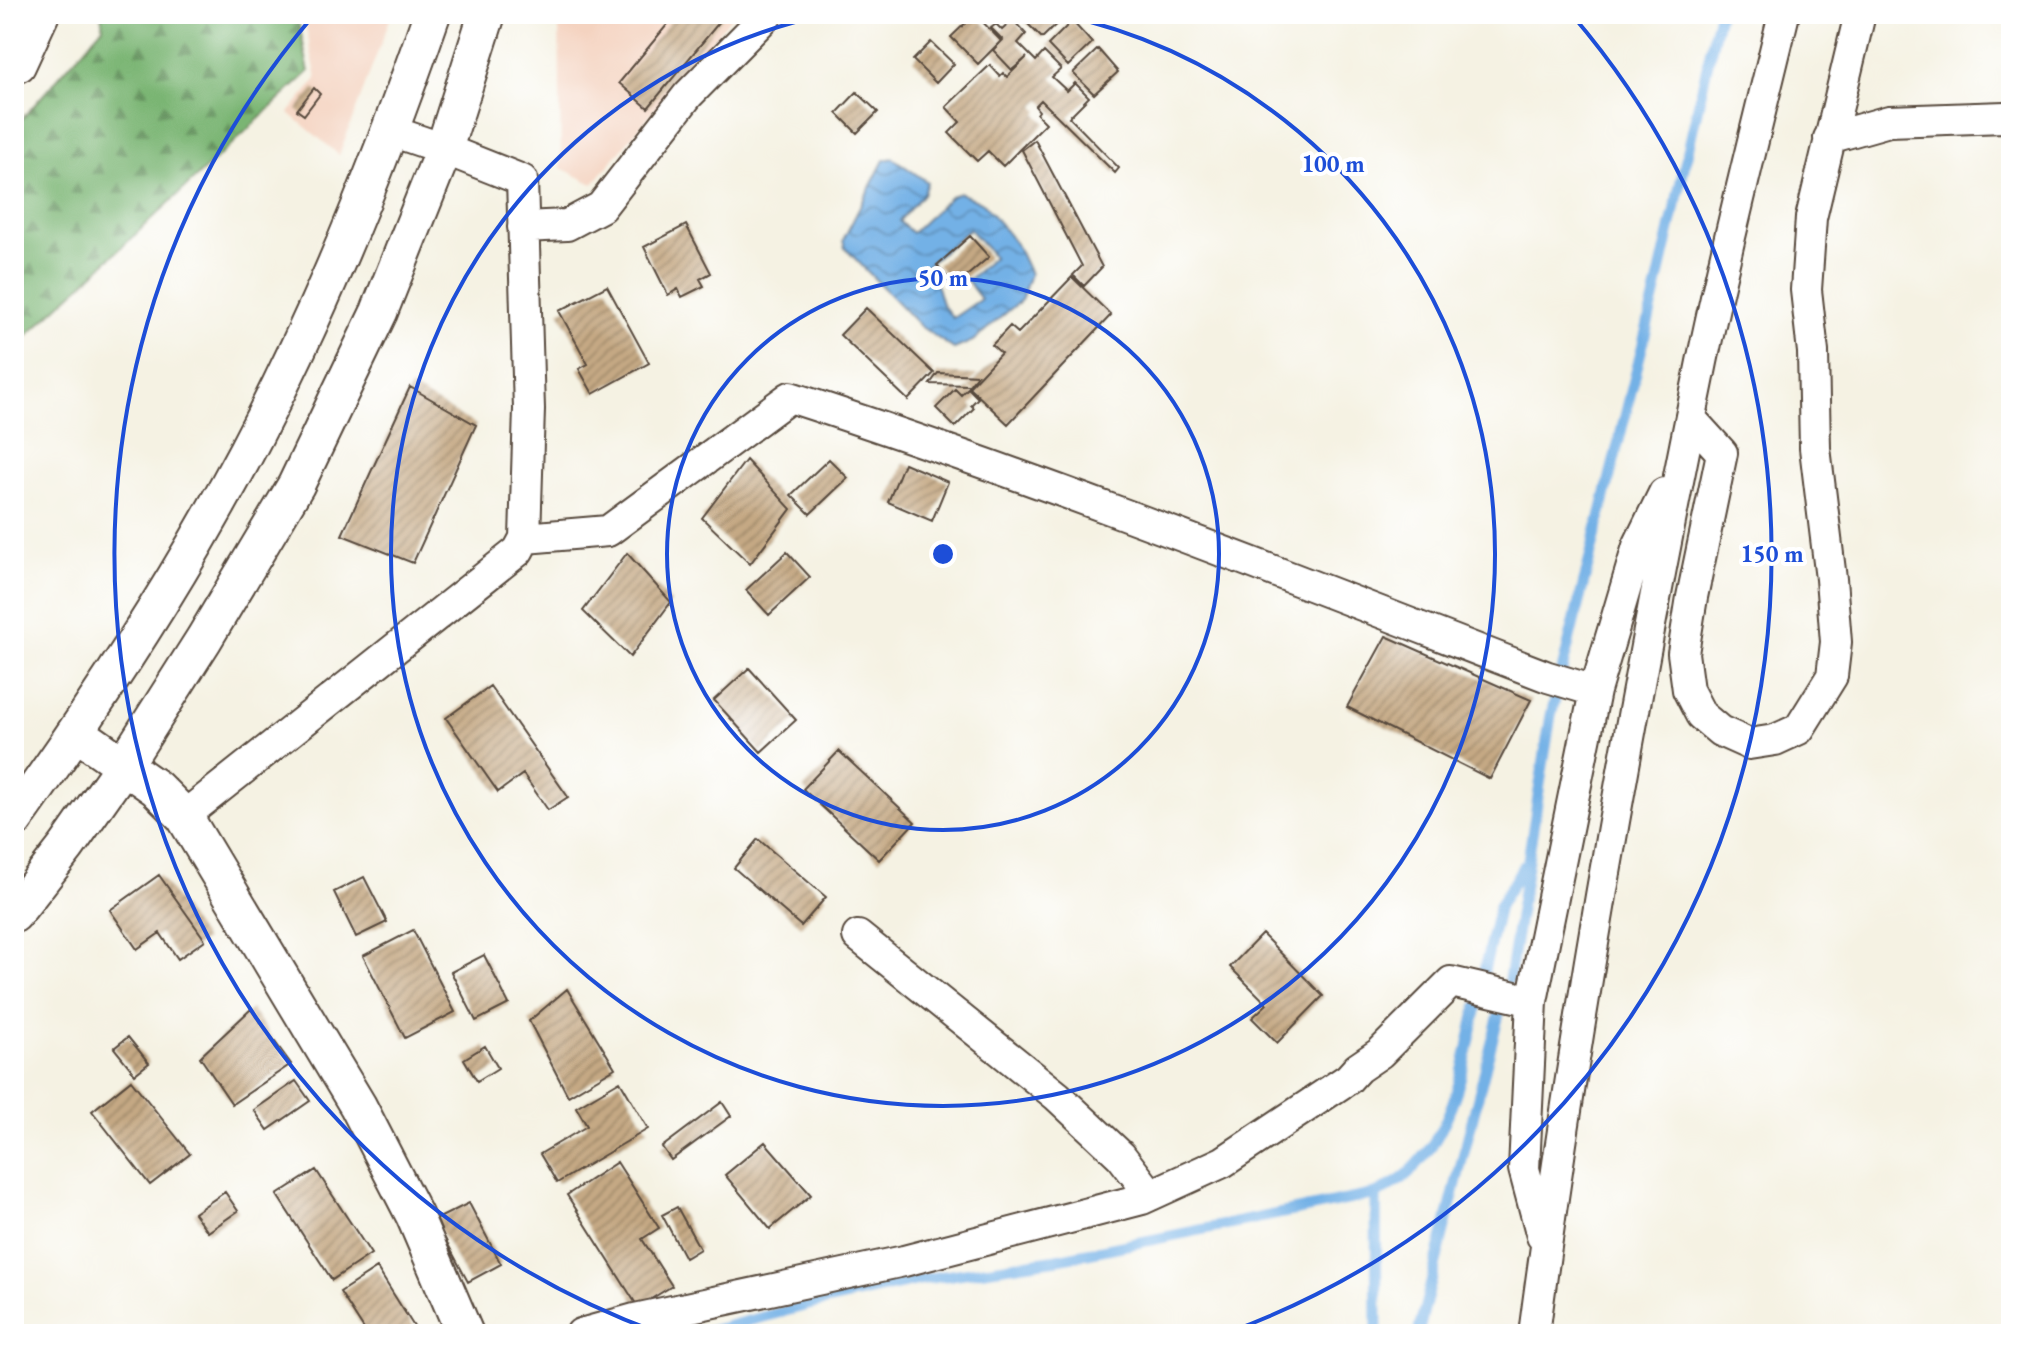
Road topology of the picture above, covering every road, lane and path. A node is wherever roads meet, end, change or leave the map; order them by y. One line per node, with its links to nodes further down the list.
1 (44, 14): 7 (street)
2 (432, 14): 9 (street)
3 (487, 14): 11 (street)
4 (768, 14): 12 (street)
5 (1784, 14): 13 (street)
6 (1860, 14): 10 (street)
7 (14, 68)
8 (2011, 120): 10 (street)
9 (391, 131): 11 (street); 17 (street)
10 (1829, 138): 13 (street)
11 (444, 149): 12 (street); 18 (street)
12 (523, 227): 15 (street)
13 (1691, 419): 14 (street)
14 (1683, 454): 16 (street); 25 (street)
15 (525, 538): 16 (street); 19 (street)
16 (1573, 684): 23 (street)
17 (76, 732): 18 (street); 20 (street)
18 (124, 765): 19 (street); 21 (street)
19 (184, 816): 26 (street)
20 (14, 820)
21 (14, 914)
22 (858, 936): 24 (street)
23 (1532, 1001): 24 (street); 25 (street)
24 (1151, 1195): 27 (street)
25 (1545, 1249): 28 (street)
26 (465, 1334)
27 (581, 1334)
28 (1534, 1334)

